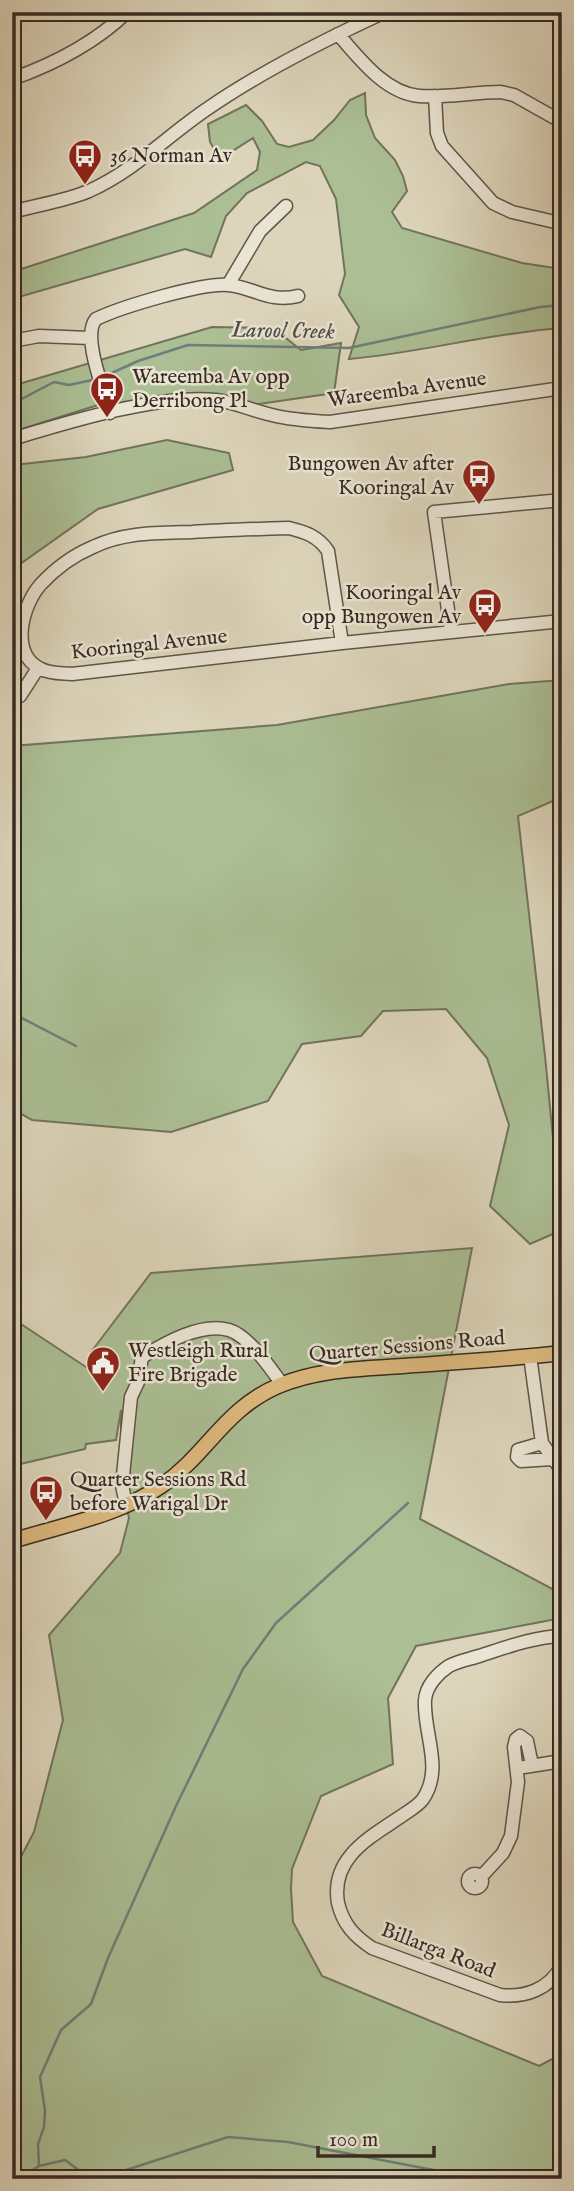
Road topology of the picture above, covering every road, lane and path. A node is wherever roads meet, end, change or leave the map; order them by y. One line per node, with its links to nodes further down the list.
1 (127, 12): 4 (street)
2 (385, 12): 3 (street)
3 (338, 34): 5 (street); 8 (street)
4 (12, 79)
5 (435, 96): 6 (street); 9 (street)
6 (562, 122)
7 (286, 206): 10 (street)
8 (12, 212)
9 (555, 222)
10 (228, 285): 11 (street); 12 (street)
11 (298, 296)
12 (90, 338): 13 (street); 15 (street)
13 (12, 341)
14 (562, 388): 15 (street, Wareemba Avenue)
15 (110, 413): 16 (street, Wareemba Avenue)
16 (12, 439)
17 (562, 500): 19 (street)
18 (562, 621): 19 (street, Kooringal Avenue)
19 (451, 631): 20 (street, Kooringal Avenue)
20 (342, 643): 21 (street, Kooringal Avenue); 21 (street)
21 (38, 668): 22 (street)
22 (20, 696)
23 (562, 1353): 24 (main road, Quarter Sessions Road)
24 (530, 1356): 25 (main road, Quarter Sessions Road); 26 (street)
25 (282, 1384): 29 (main road, Quarter Sessions Road); 29 (street)
26 (541, 1443): 27 (street); 27 (street)
27 (552, 1459): 28 (street)
28 (562, 1471)
29 (126, 1505): 30 (main road, Quarter Sessions Road)
30 (12, 1541)
31 (562, 1636): 36 (street, Billarga Road)
32 (562, 1761): 33 (street)
33 (532, 1765): 34 (street); 34 (street)
34 (517, 1768): 35 (street)
35 (481, 1877)
36 (562, 1965)

